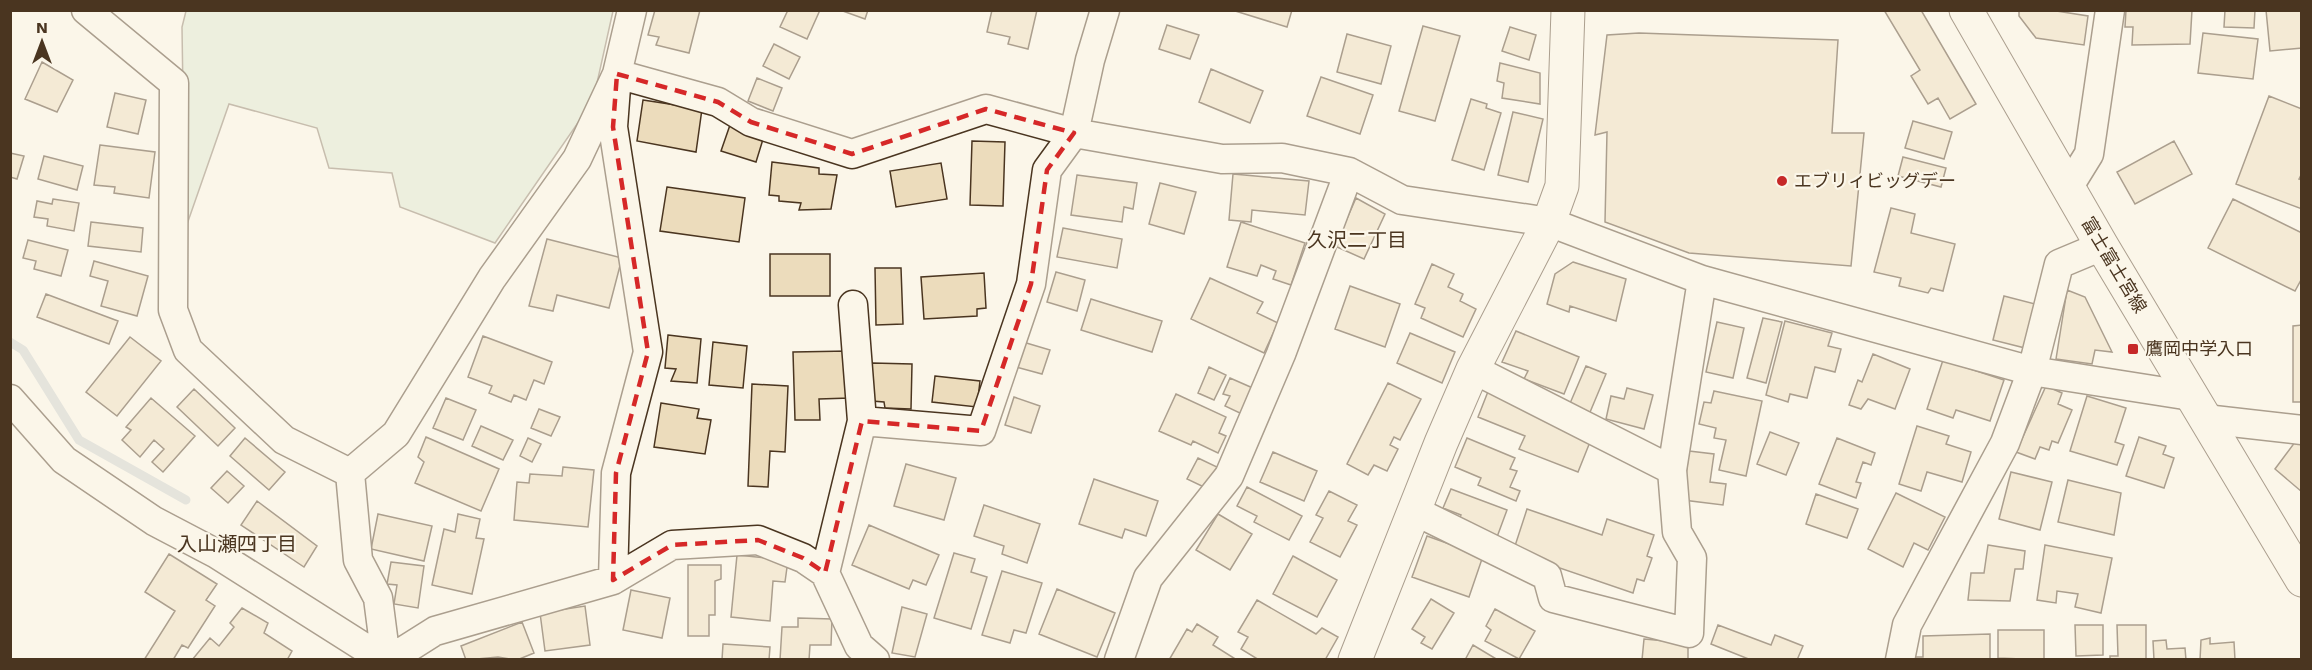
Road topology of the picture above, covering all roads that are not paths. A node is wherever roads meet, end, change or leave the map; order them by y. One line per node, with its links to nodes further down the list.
1 (86, 10): 22 (street)
2 (632, 10): 7 (street)
3 (1568, 10): 11 (street)
4 (1966, 10): 10 (street, 富士富士宮線)
5 (2110, 10): 10 (street)
6 (1102, 11): 8 (street)
7 (617, 74): 8 (street); 22 (street); 25 (street)
8 (1074, 133): 9 (street); 19 (street)
9 (1349, 172): 11 (street); 29 (street)
10 (2068, 188): 12 (street, 富士富士宮線)
11 (1549, 222): 13 (street); 15 (street)
12 (2102, 246): 16 (street); 18 (street, 富士富士宮線)
13 (1702, 280): 16 (street); 21 (street)
14 (854, 304): 19 (street)
15 (1473, 369): 21 (street); 23 (street)
16 (2032, 371): 18 (street); 31 (street)
17 (10, 399): 27 (street)
18 (2198, 408): 20 (street); 26 (street, 富士富士宮線)
19 (862, 421): 24 (street)
20 (2301, 430)
21 (1672, 470): 23 (street)
22 (351, 473): 27 (street)
23 (1415, 511): 30 (street)
24 (825, 573): 25 (street); 28 (street)
25 (613, 580): 27 (street)
26 (2301, 580)
27 (387, 660)
28 (875, 660)
29 (1119, 660)
30 (1355, 660)
31 (1900, 660)

